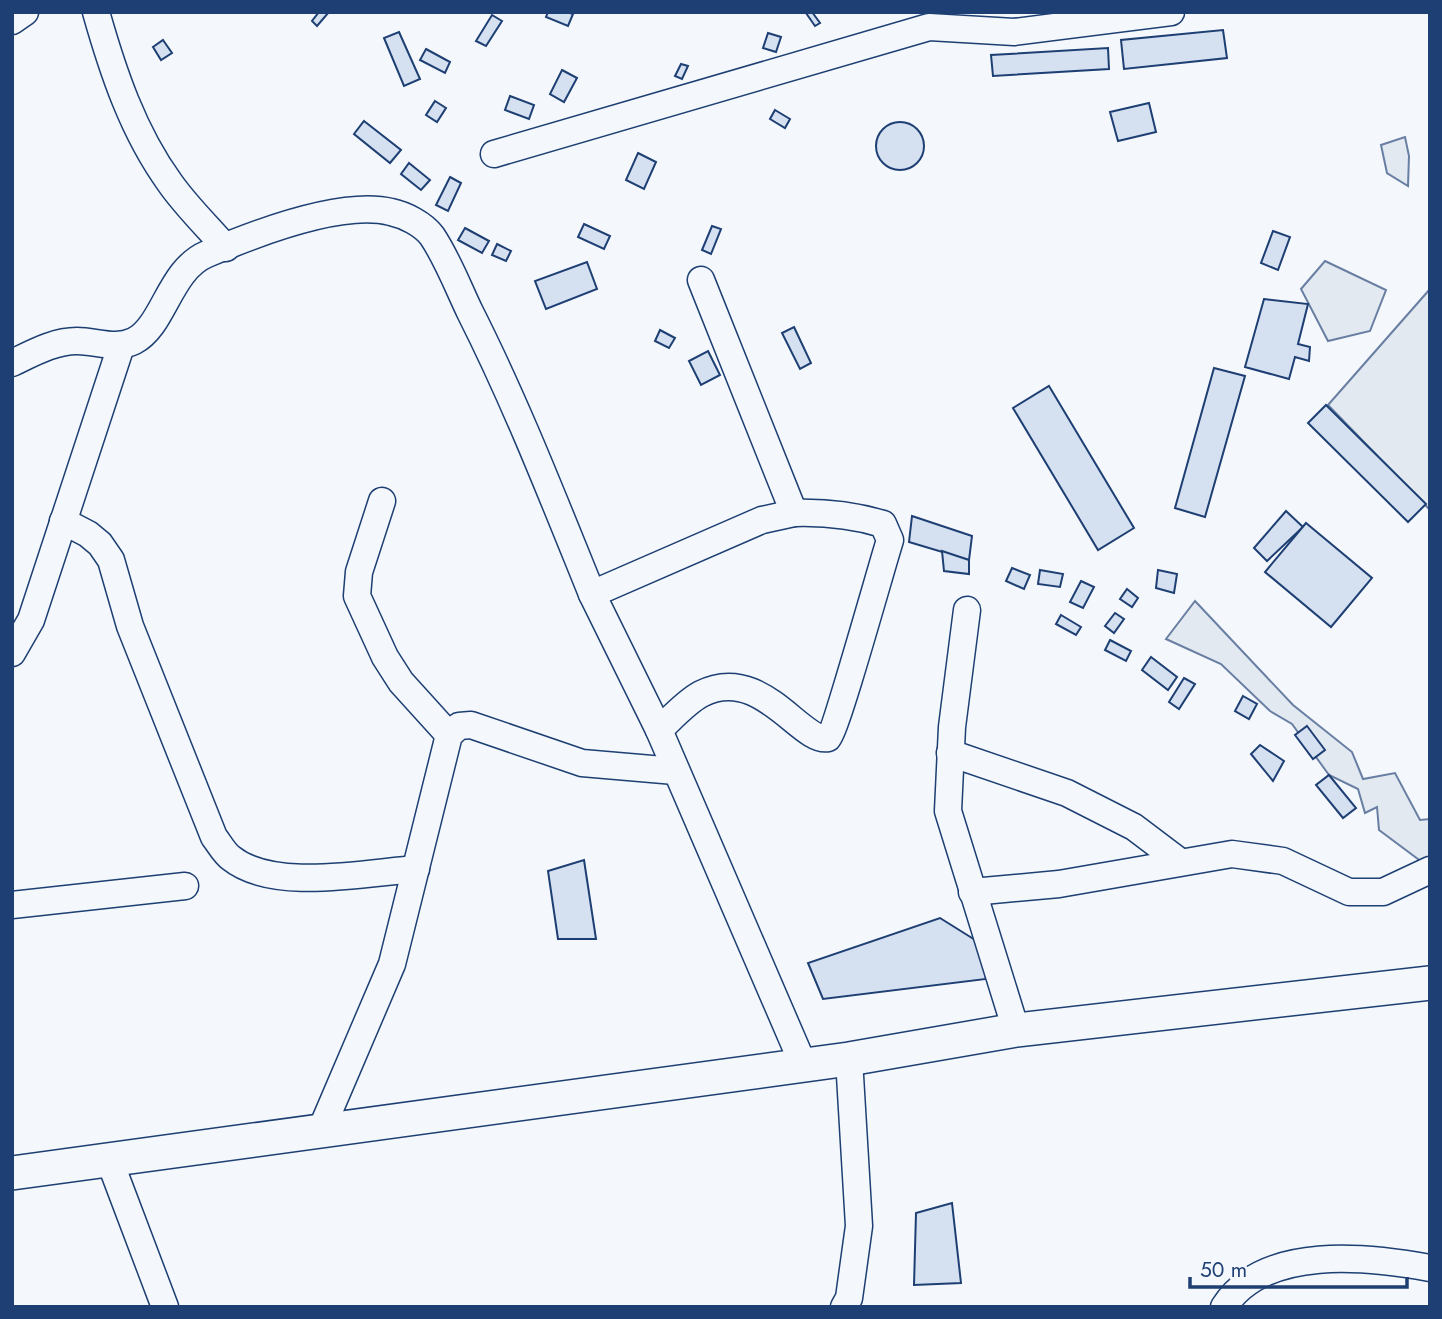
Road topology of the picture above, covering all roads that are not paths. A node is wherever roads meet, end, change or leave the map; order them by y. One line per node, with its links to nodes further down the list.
1 (24, 12): 5 (street)
2 (96, 12): 7 (street)
3 (1171, 12): 4 (street)
4 (929, 20): 6 (street)
5 (12, 21)
6 (495, 154)
7 (226, 248): 9 (street); 14 (street)
8 (701, 280): 12 (street)
9 (121, 346): 10 (street); 13 (street)
10 (12, 363)
11 (382, 501): 18 (street)
12 (794, 513): 14 (street); 17 (street)
13 (64, 521): 16 (street); 22 (street)
14 (592, 594): 17 (street)
15 (967, 610): 19 (street)
16 (12, 653)
17 (659, 730): 20 (street)
18 (449, 735): 20 (street); 22 (street)
19 (950, 753): 21 (street); 25 (street)
20 (676, 771): 30 (street)
21 (1179, 861): 23 (street); 25 (street)
22 (416, 869): 31 (street)
23 (1430, 870)
24 (185, 886): 26 (street)
25 (972, 892): 28 (street)
26 (12, 905)
27 (1430, 983): 28 (street)
28 (1016, 1030): 29 (street)
29 (849, 1059): 30 (street); 36 (street)
30 (803, 1064): 31 (street)
31 (321, 1130): 32 (street)
32 (109, 1159): 33 (street); 35 (street)
33 (12, 1173)
34 (1430, 1268): 37 (street)
35 (165, 1307)
36 (844, 1307)
37 (1224, 1307)

